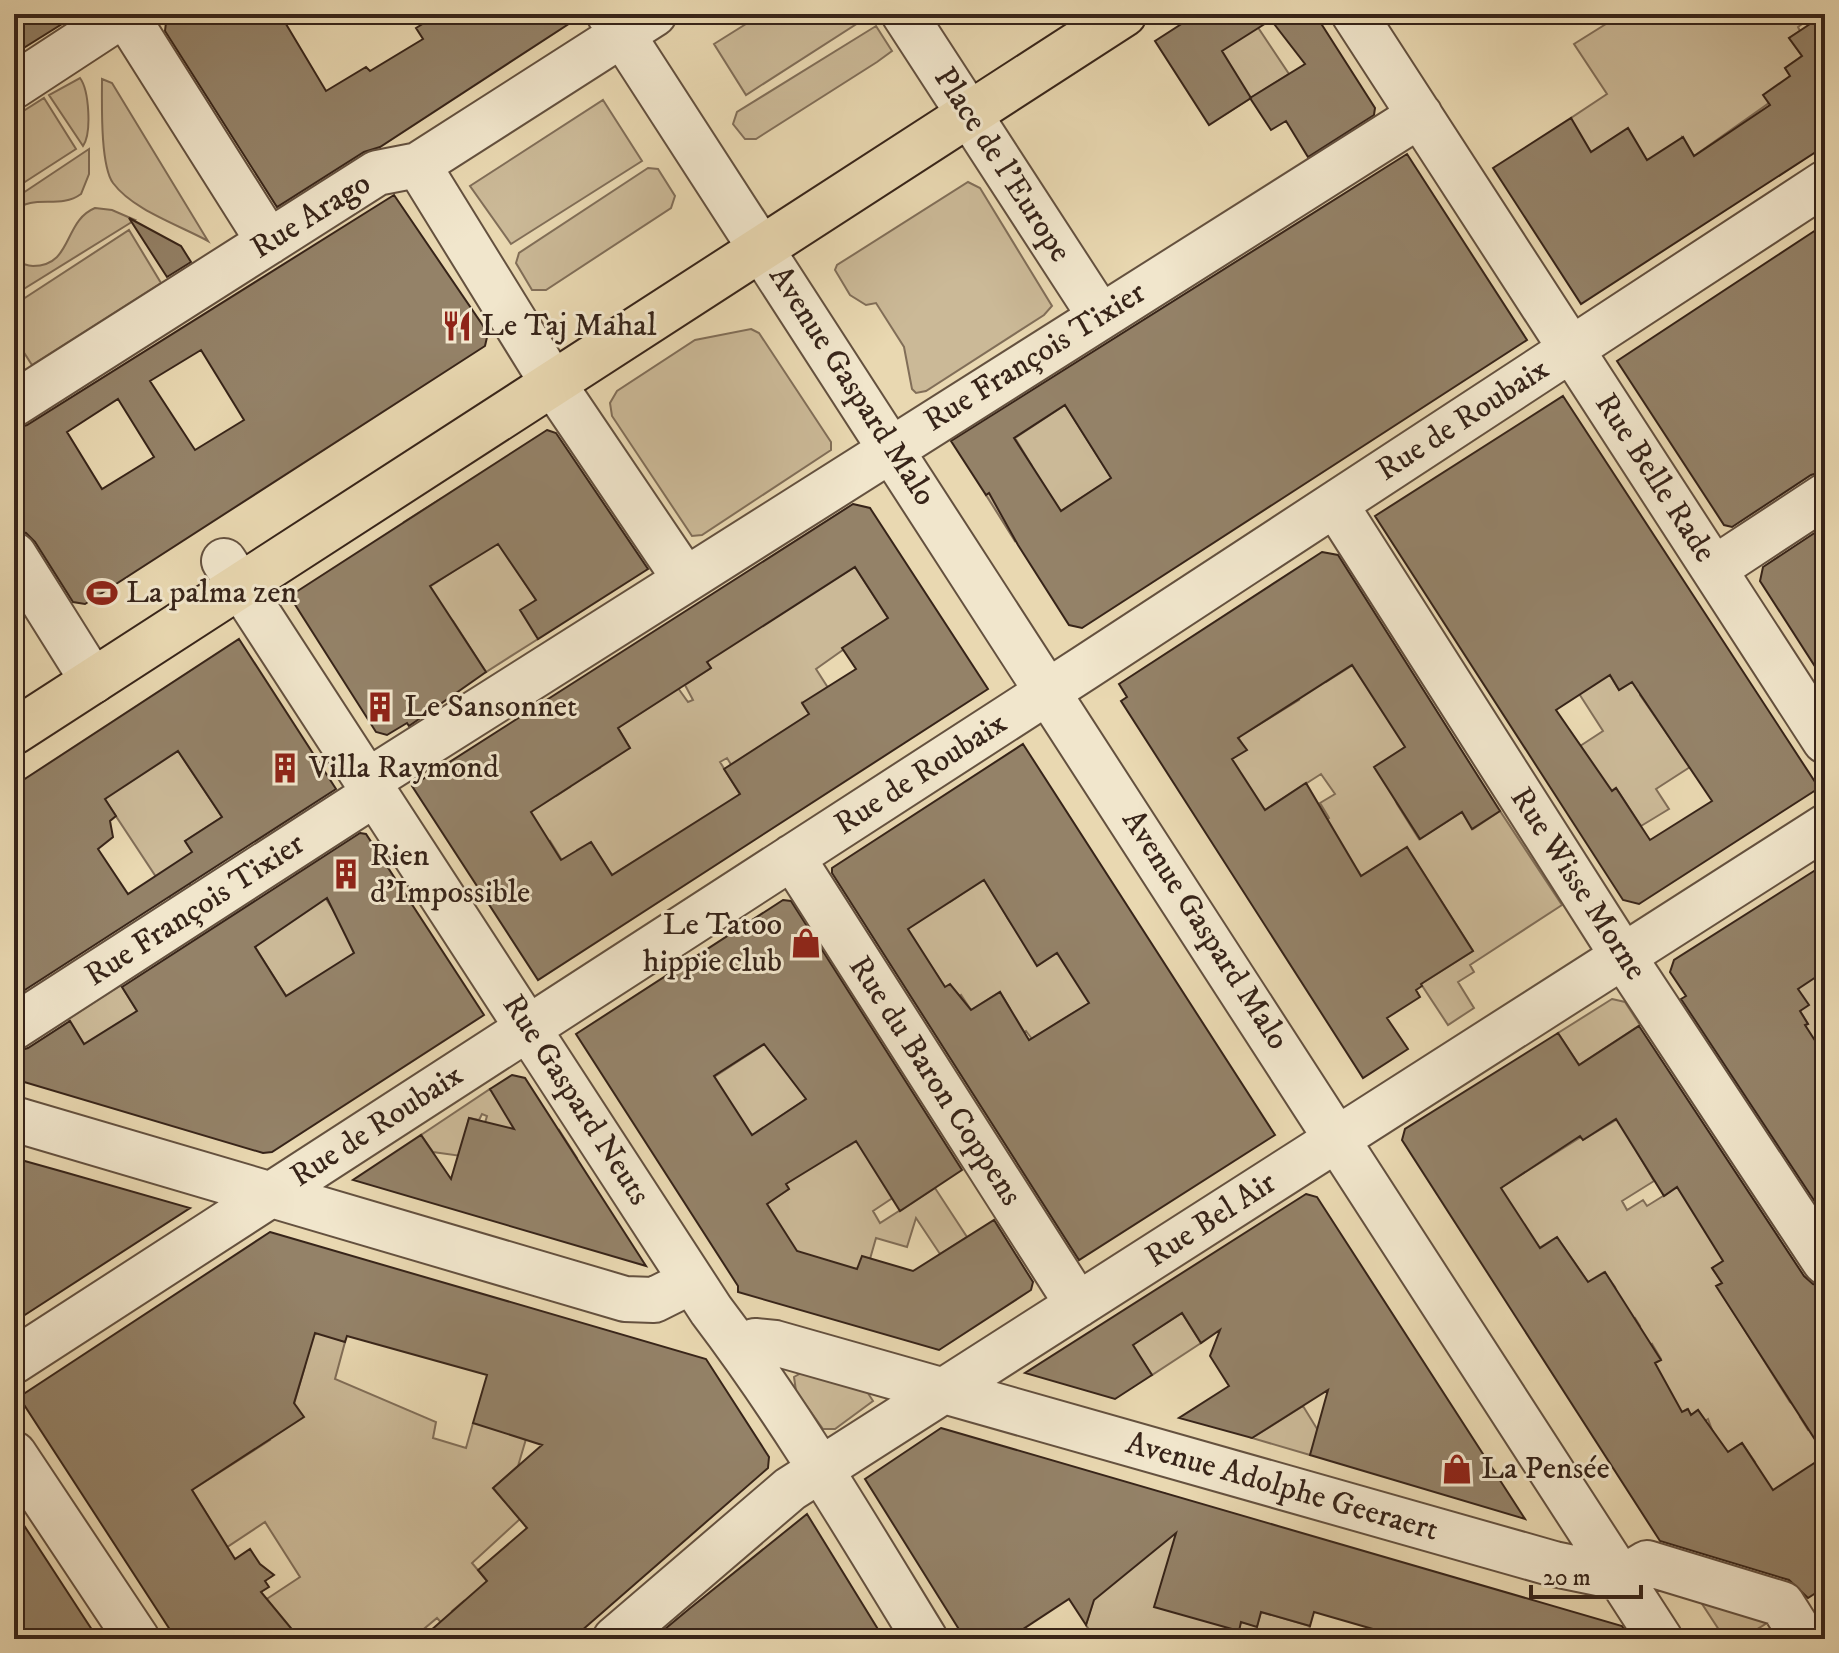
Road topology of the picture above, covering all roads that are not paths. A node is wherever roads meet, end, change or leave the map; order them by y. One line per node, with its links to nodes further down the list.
1 (125, 14): 7 (street); 13 (street)
2 (904, 14): 8 (street, Place de l'Europe)
3 (1070, 14): 8 (main road)
4 (1124, 14): 8 (main road)
5 (1354, 14): 9 (street, Rue Belle Rade)
6 (628, 21): 10 (street, Rue Arago); 12 (street, Avenue Gaspard Malo)
7 (14, 86)
8 (962, 101): 12 (main road); 14 (street, Place de l'Europe)
9 (1420, 115): 14 (street, Rue François Tixier); 15 (street, Rue Belle Rade)
10 (418, 165): 13 (street, Rue Arago); 16 (street)
11 (1825, 183): 15 (street, Rue de Roubaix)
12 (755, 235): 16 (main road); 18 (street, Avenue Gaspard Malo)
13 (269, 242): 17 (street, Rue Arago)
14 (1100, 316): 18 (street, Rue François Tixier)
15 (1571, 350): 20 (street, Rue de Roubaix); 22 (street, Rue Belle Rade)
16 (544, 369): 23 (main road); 24 (street)
17 (14, 404)
18 (892, 447): 24 (street, Rue François Tixier); 26 (street, Avenue Gaspard Malo)
19 (1825, 496): 22 (street)
20 (1335, 504): 26 (street, Rue de Roubaix); 33 (street, Rue Wisse Morne)
21 (14, 555): 25 (street)
22 (1714, 569): 29 (street, Rue Belle Rade)
23 (232, 573): 25 (main road); 30 (street, Rue Gaspard Neuts)
24 (685, 579): 30 (street, Rue François Tixier)
25 (86, 669): 27 (main road); 28 (main road)
26 (1050, 691): 32 (street, Rue de Roubaix); 37 (street, Avenue Gaspard Malo)
27 (14, 697)
28 (14, 732)
29 (1825, 741)
30 (372, 787): 34 (street, Rue François Tixier); 35 (street, Rue Gaspard Neuts)
31 (1825, 827): 33 (street, Rue Bel Air)
32 (792, 857): 35 (street, Rue de Roubaix); 41 (street, Rue du Baron Coppens)
33 (1623, 956): 37 (street, Rue Bel Air); 39 (street, Rue Wisse Morne)
34 (14, 1027)
35 (529, 1027): 38 (street, Rue de Roubaix); 40 (street, Rue Gaspard Neuts)
36 (14, 1119): 38 (street)
37 (1339, 1138): 41 (street, Rue Bel Air); 47 (street, Avenue Gaspard Malo)
38 (270, 1195): 40 (street); 43 (street, Rue de Roubaix)
39 (1825, 1262)
40 (692, 1281): 42 (street, Rue Gaspard Neuts)
41 (1078, 1305): 44 (street, Rue Bel Air)
42 (739, 1346): 44 (street, Avenue Adolphe Geeraert); 46 (street, Rue Gaspard Neuts)
43 (14, 1361)
44 (946, 1391): 46 (street, Rue Bel Air); 47 (street, Avenue Adolphe Geeraert)
45 (14, 1454): 49 (street)
46 (821, 1470): 50 (street, Rue Bel Air); 51 (street, Rue Gaspard Neuts)
47 (1622, 1578): 52 (street, Avenue Gaspard Malo); 53 (street)
48 (1825, 1626): 53 (street)
49 (137, 1639)
50 (615, 1639)
51 (925, 1639)
52 (1660, 1639)
53 (1804, 1639)

